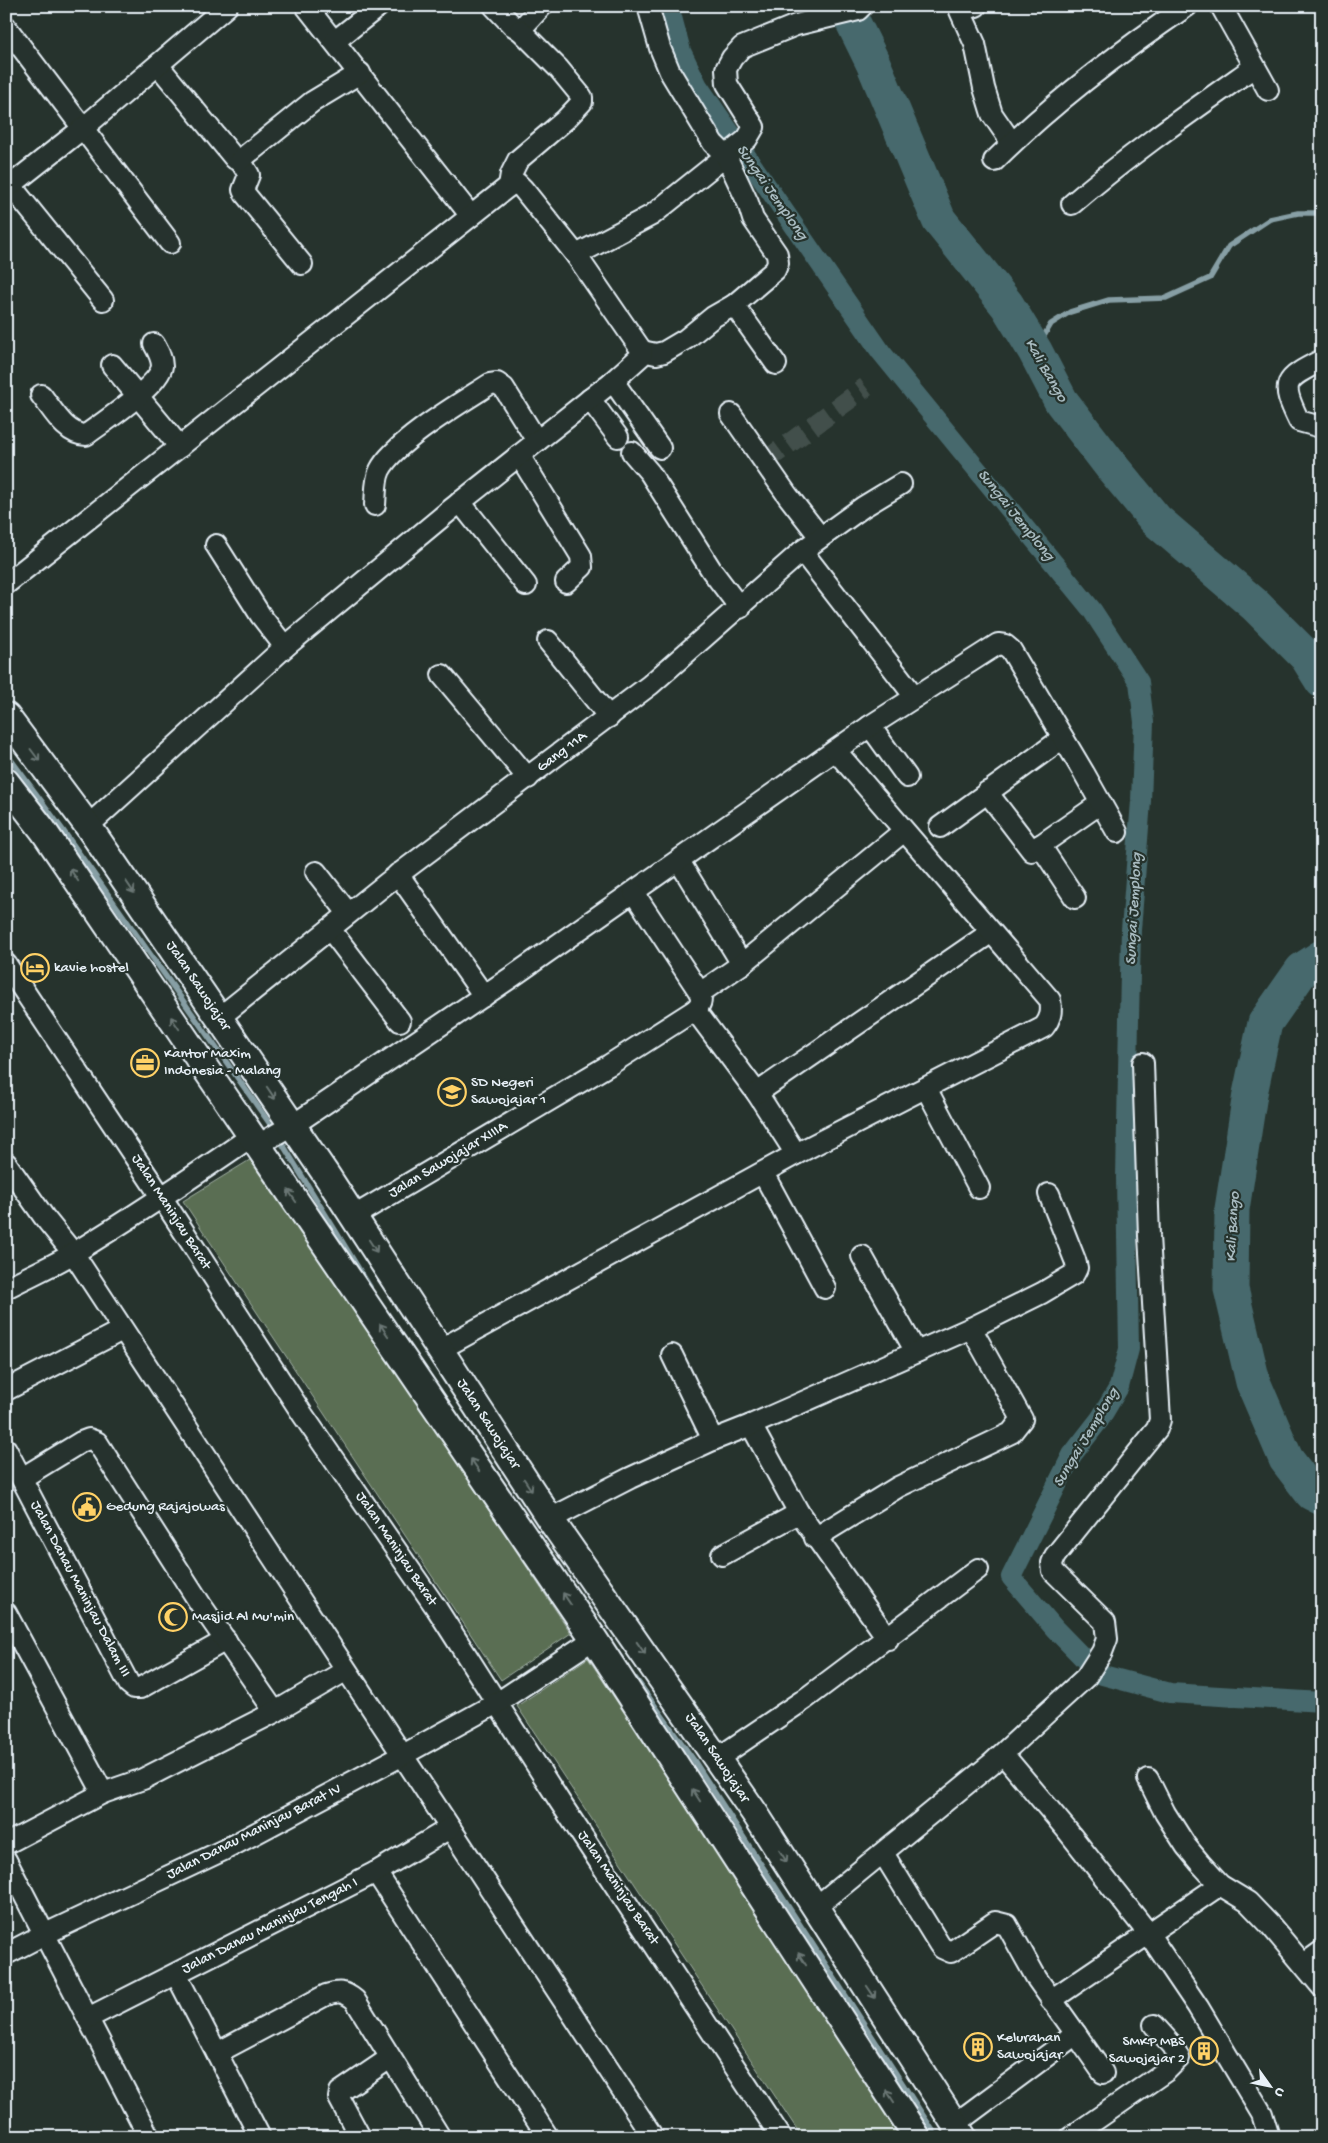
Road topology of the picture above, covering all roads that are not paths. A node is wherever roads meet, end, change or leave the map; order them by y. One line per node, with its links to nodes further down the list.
1 (227, 6): 11 (street)
2 (306, 6): 14 (street)
3 (379, 6): 14 (street)
4 (494, 6): 13 (street)
5 (542, 6): 13 (street)
6 (648, 6): 21 (street)
7 (976, 6): 20 (street)
8 (1187, 6): 20 (street)
9 (1221, 6): 16 (street)
10 (860, 8): 21 (street)
11 (205, 13): 15 (street)
12 (6, 27): 19 (street)
13 (520, 30): 24 (street)
14 (335, 41): 17 (street)
15 (158, 65): 19 (street); 22 (street)
16 (1254, 67): 18 (street); 26 (street)
17 (360, 73): 22 (street); 27 (street)
18 (1268, 90)
19 (82, 129): 25 (street); 28 (street)
20 (1012, 143): 23 (street)
21 (729, 154): 29 (street); 32 (street)
22 (240, 160): 30 (street)
23 (994, 161)
24 (509, 186): 27 (street); 29 (street)
25 (9, 187): 31 (street)
26 (1072, 204)
27 (471, 216): 46 (street)
28 (170, 244)
29 (576, 255): 34 (street)
30 (302, 264)
31 (103, 300)
32 (734, 305): 34 (street); 36 (street)
33 (154, 344): 40 (street)
34 (642, 351): 38 (street)
35 (1322, 360): 43 (street)
36 (776, 364)
37 (112, 365): 40 (street)
38 (613, 381): 41 (street); 47 (street)
39 (41, 395): 40 (street)
40 (137, 396): 46 (street)
41 (590, 399): 44 (street); 45 (street)
42 (731, 414): 53 (street)
43 (1322, 423)
44 (618, 437)
45 (538, 441): 49 (street); 52 (street)
46 (180, 447): 57 (street)
47 (660, 448)
48 (632, 452): 59 (street)
49 (519, 456): 51 (street); 56 (street)
50 (900, 484): 53 (street, Gang 11A)
51 (460, 502): 58 (street); 61 (street)
52 (375, 505)
53 (820, 537): 55 (street, Gang 11A)
54 (216, 545): 61 (street)
55 (802, 551): 59 (street, Gang 11A); 63 (street)
56 (566, 582)
57 (6, 584)
58 (526, 585)
59 (740, 608): 65 (street, Gang 11A)
60 (548, 641): 65 (street)
61 (285, 647): 74 (street)
62 (442, 674): 70 (street)
63 (915, 697): 66 (street); 67 (street)
64 (6, 716): 74 (main road, Jalan Sawojajar, one-way to 74)
65 (608, 717): 70 (street, Gang 11A)
66 (870, 726): 68 (street); 69 (street)
67 (1063, 738): 72 (street); 73 (street)
68 (836, 751): 76 (street); 79 (street)
69 (907, 777)
70 (528, 778): 81 (street, Gang 11A)
71 (6, 782): 74 (main road, Jalan Sawojajar)
72 (987, 792): 75 (street); 78 (street)
73 (1101, 803): 77 (street); 78 (street)
74 (64, 821): 91 (main road, Jalan Sawojajar, one-way to 91); 97 (main road, Jalan Sawojajar, one-way to 74)
75 (940, 827)
76 (904, 831): 86 (street); 88 (street, Jalan Sawojajar XIIIA)
77 (1117, 832)
78 (1040, 845): 83 (street)
79 (679, 862): 82 (street); 88 (street)
80 (316, 872): 84 (street)
81 (398, 874): 84 (street, Gang 11A); 89 (street)
82 (634, 893): 89 (street); 90 (street)
83 (1075, 898)
84 (348, 913): 85 (street, Gang 11A)
85 (330, 929): 91 (street, Gang 11A); 92 (street)
86 (990, 933): 94 (street); 95 (street)
87 (6, 964): 104 (street, Jalan Maninjau Barat)
88 (742, 964): 90 (street, Jalan Sawojajar XIIIA)
89 (484, 996): 96 (street)
90 (697, 1001): 95 (street); 105 (street, Jalan Sawojajar XIIIA)
91 (220, 1017): 96 (main road, Jalan Sawojajar, one-way to 96)
92 (400, 1021)
93 (1143, 1063): 132 (street)
94 (926, 1088): 98 (street); 102 (street)
95 (757, 1093): 98 (street)
96 (288, 1128): 97 (street); 105 (main road, Jalan Sawojajar)
97 (258, 1141): 104 (street); 127 (main road, Jalan Sawojajar, one-way to 97)
98 (796, 1154): 100 (street)
99 (6, 1163): 101 (street)
100 (763, 1173): 109 (street); 112 (street)
101 (12, 1183): 106 (street)
102 (979, 1188)
103 (1049, 1194): 110 (street)
104 (162, 1198): 106 (street); 130 (street, Jalan Maninjau Barat)
105 (354, 1216): 112 (main road, Jalan Sawojajar, one-way to 112)
106 (72, 1253): 108 (street); 111 (street)
107 (862, 1256): 113 (street)
108 (6, 1288)
109 (824, 1288)
110 (970, 1328): 113 (street); 122 (street)
111 (122, 1330): 115 (street); 129 (street)
112 (439, 1350): 121 (main road, Jalan Sawojajar, one-way to 121)
113 (916, 1352): 116 (street)
114 (672, 1355): 117 (street)
115 (6, 1390)
116 (751, 1426): 117 (street); 120 (street)
117 (713, 1440): 121 (street)
118 (6, 1449): 119 (street, Jalan Danau Maninjau Dalam III)
119 (22, 1478): 128 (street); 128 (street, Jalan Danau Maninjau Dalam III)
120 (799, 1514): 122 (street); 123 (street)
121 (550, 1519): 134 (main road, Jalan Sawojajar, one-way to 134)
122 (815, 1538): 126 (street)
123 (722, 1555)
124 (978, 1569): 126 (street)
125 (6, 1613): 136 (street)
126 (888, 1638): 134 (street)
127 (594, 1639): 130 (street, Jalan Danau Maninjau Barat IV); 137 (main road, Jalan Sawojajar, one-way to 127)
128 (226, 1640): 131 (street)
129 (346, 1671): 131 (street); 133 (street)
130 (497, 1702): 133 (street, Jalan Danau Maninjau Barat IV); 166 (street, Jalan Maninjau Barat)
131 (275, 1712): 136 (street)
132 (1003, 1754): 140 (street); 145 (street)
133 (403, 1755): 138 (street); 146 (street, Jalan Danau Maninjau Barat IV)
134 (718, 1758): 137 (main road, Jalan Sawojajar)
135 (1148, 1779): 143 (street)
136 (104, 1793): 139 (street)
137 (739, 1826): 144 (main road, Jalan Sawojajar, one-way to 144); 167 (main road, Jalan Sawojajar, one-way to 137)
138 (450, 1828): 142 (street, Jalan Danau Maninjau Tengah I); 165 (street)
139 (6, 1844)
140 (883, 1853): 144 (street); 152 (street)
141 (6, 1860): 146 (street)
142 (376, 1872): 150 (street, Jalan Danau Maninjau Tengah I); 164 (street)
143 (1220, 1885): 145 (street); 149 (street)
144 (816, 1907): 159 (main road, Jalan Sawojajar, one-way to 159)
145 (1148, 1933): 152 (street); 169 (street)
146 (43, 1935): 148 (street, Jalan Danau Maninjau Barat IV); 153 (street)
147 (1322, 1951): 149 (street)
148 (6, 1954)
149 (1304, 1964): 151 (street)
150 (176, 1974): 153 (street, Jalan Danau Maninjau Tengah I); 156 (street)
151 (1322, 1987)
152 (1051, 2000): 155 (street)
153 (88, 2018): 160 (street)
154 (1154, 2025): 168 (street)
155 (1076, 2034): 158 (street); 159 (street)
156 (217, 2053): 157 (street); 161 (street)
157 (390, 2058): 162 (street); 163 (street)
158 (1103, 2073)
159 (959, 2131)
160 (148, 2137)
161 (260, 2137)
162 (360, 2137)
163 (440, 2137)
164 (548, 2137)
165 (653, 2137)
166 (781, 2137)
167 (917, 2137)
168 (1071, 2137)
169 (1269, 2137)

